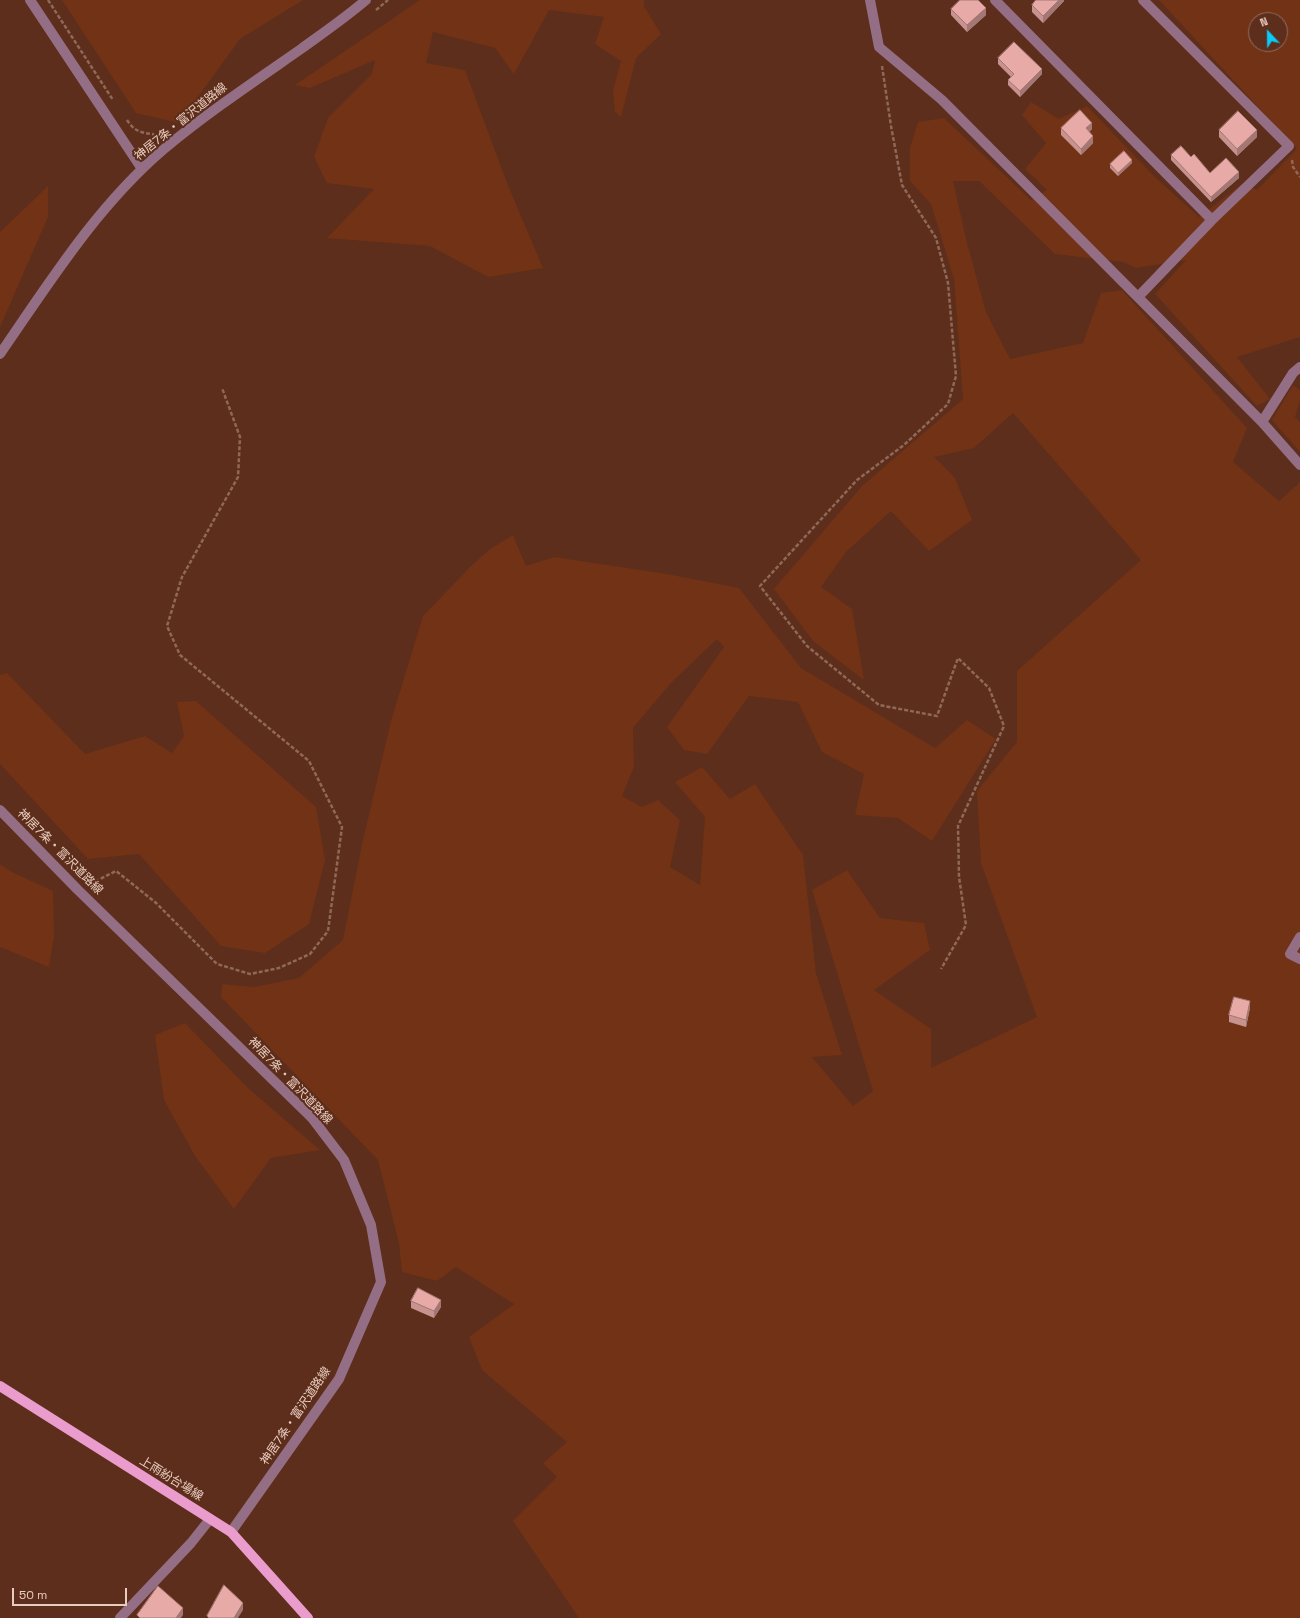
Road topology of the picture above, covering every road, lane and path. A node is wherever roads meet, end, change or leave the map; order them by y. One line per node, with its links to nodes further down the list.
1 (30, 0): 12 (street)
2 (48, 0): 8 (path)
3 (366, 0): 12 (street, 神居7条・富沢道路線)
4 (870, 0): 7 (street)
5 (994, 0): 14 (street)
6 (1143, 0): 11 (street)
7 (879, 47): 15 (street); 25 (path)
8 (114, 102)
9 (123, 114): 10 (path)
10 (153, 134)
11 (1289, 146): 13 (path); 14 (street)
12 (142, 169): 16 (street, 神居7条・富沢道路線)
13 (1300, 177)
14 (1212, 220): 15 (street)
15 (1138, 297): 19 (street)
16 (0, 354)
17 (1300, 367): 19 (street)
18 (222, 388): 22 (path)
19 (1262, 422): 20 (street)
20 (1300, 465)
21 (0, 810): 22 (street, 神居7条・富沢道路線)
22 (78, 890): 28 (street, 神居7条・富沢道路線)
23 (1300, 937): 24 (street)
24 (1300, 959)
25 (941, 969)
26 (0, 1386): 27 (main road, 上雨紛台場線)
27 (210, 1519): 28 (main road, 上雨紛台場線); 29 (street)
28 (231, 1532): 30 (main road, 上雨紛台場線)
29 (120, 1618)
30 (308, 1618)

